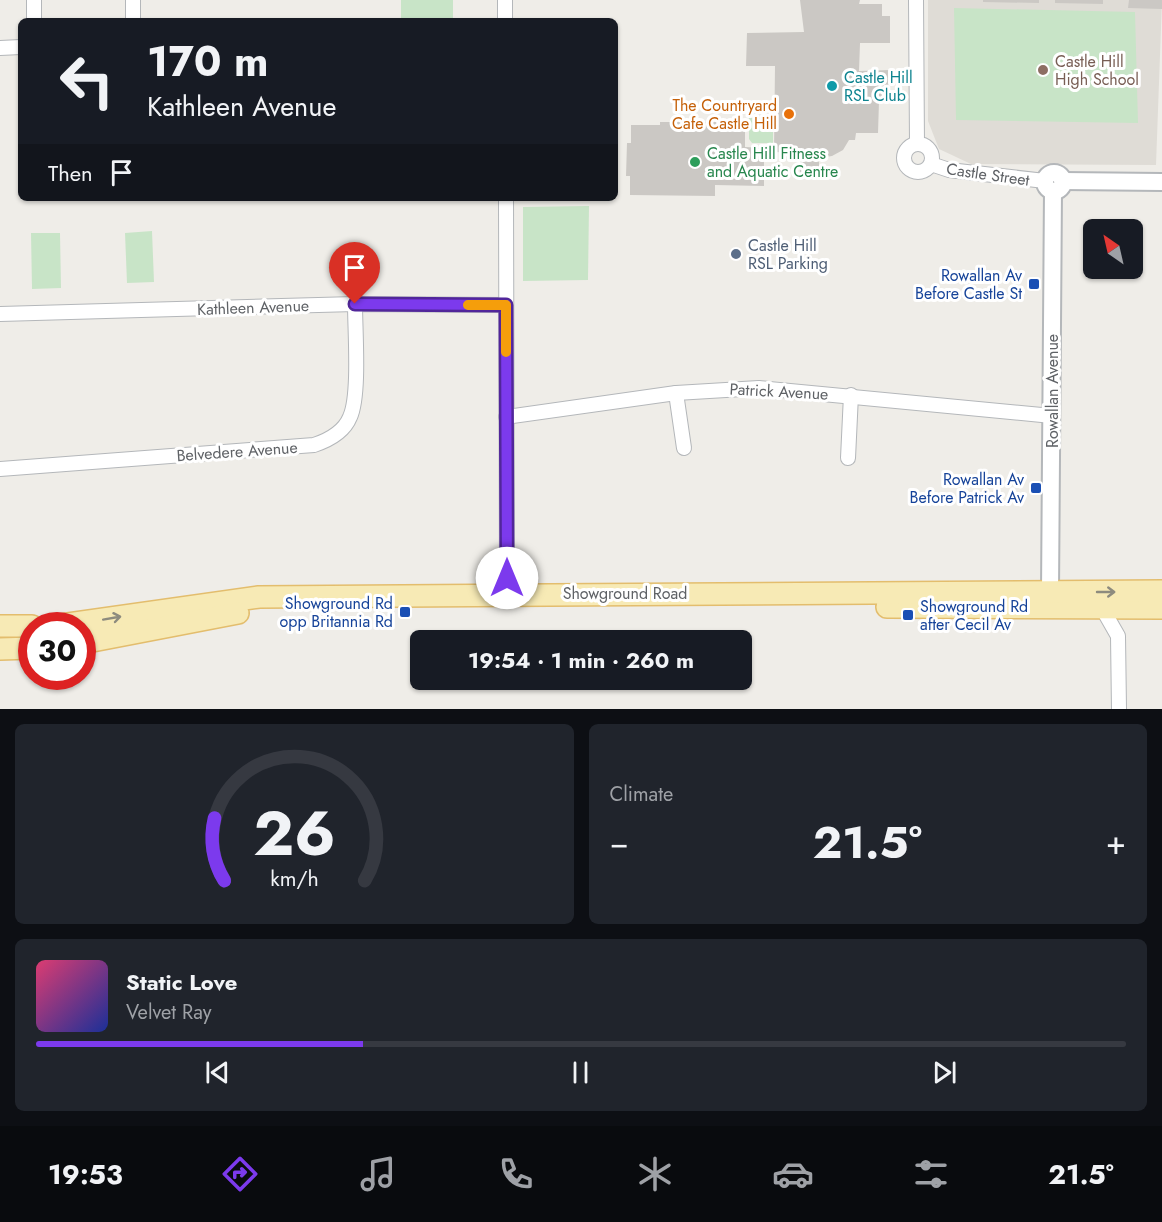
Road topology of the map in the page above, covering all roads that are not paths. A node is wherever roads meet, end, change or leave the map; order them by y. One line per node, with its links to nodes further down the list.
1 (34, 0): 5 (street)
2 (133, 0): 6 (street)
3 (505, 0): 7 (street)
4 (916, 0): 10 (street)
5 (34, 18)
6 (133, 18)
7 (505, 18)
8 (18, 47): 9 (street)
9 (0, 48)
10 (917, 144): 11 (street); 11 (street)
11 (931, 164): 13 (street, Castle Street)
12 (1162, 182): 13 (street, Castle Street)
13 (1053, 184): 20 (street, Rowallan Avenue)
14 (506, 201): 16 (street)
15 (355, 304): 16 (street, Kathleen Avenue); 17 (street, Kathleen Avenue); 24 (street, Belvedere Avenue)
16 (506, 305): 21 (street)
17 (0, 314)
18 (676, 393): 19 (street, Patrick Avenue); 21 (street, Patrick Avenue); 22 (street)
19 (851, 395): 20 (street, Patrick Avenue); 23 (street)
20 (1052, 416): 27 (street, Rowallan Avenue)
21 (506, 417): 26 (street)
22 (684, 448)
23 (848, 458)
24 (0, 469)
25 (1162, 591): 27 (main road, Showground Road, one-way to 25)
26 (507, 594): 27 (main road, Showground Road); 30 (main road, Showground Road, one-way to 26)
27 (1051, 600): 28 (main road, Showground Road); 34 (main road, Showground Road)
28 (1102, 608): 29 (main road, Showground Road); 33 (street)
29 (1154, 608): 33 (street)
30 (96, 620)
31 (0, 626): 32 (main road)
32 (18, 626)
33 (1118, 636): 37 (street)
34 (96, 640)
35 (18, 648): 36 (main road)
36 (0, 649)
37 (1119, 709)

